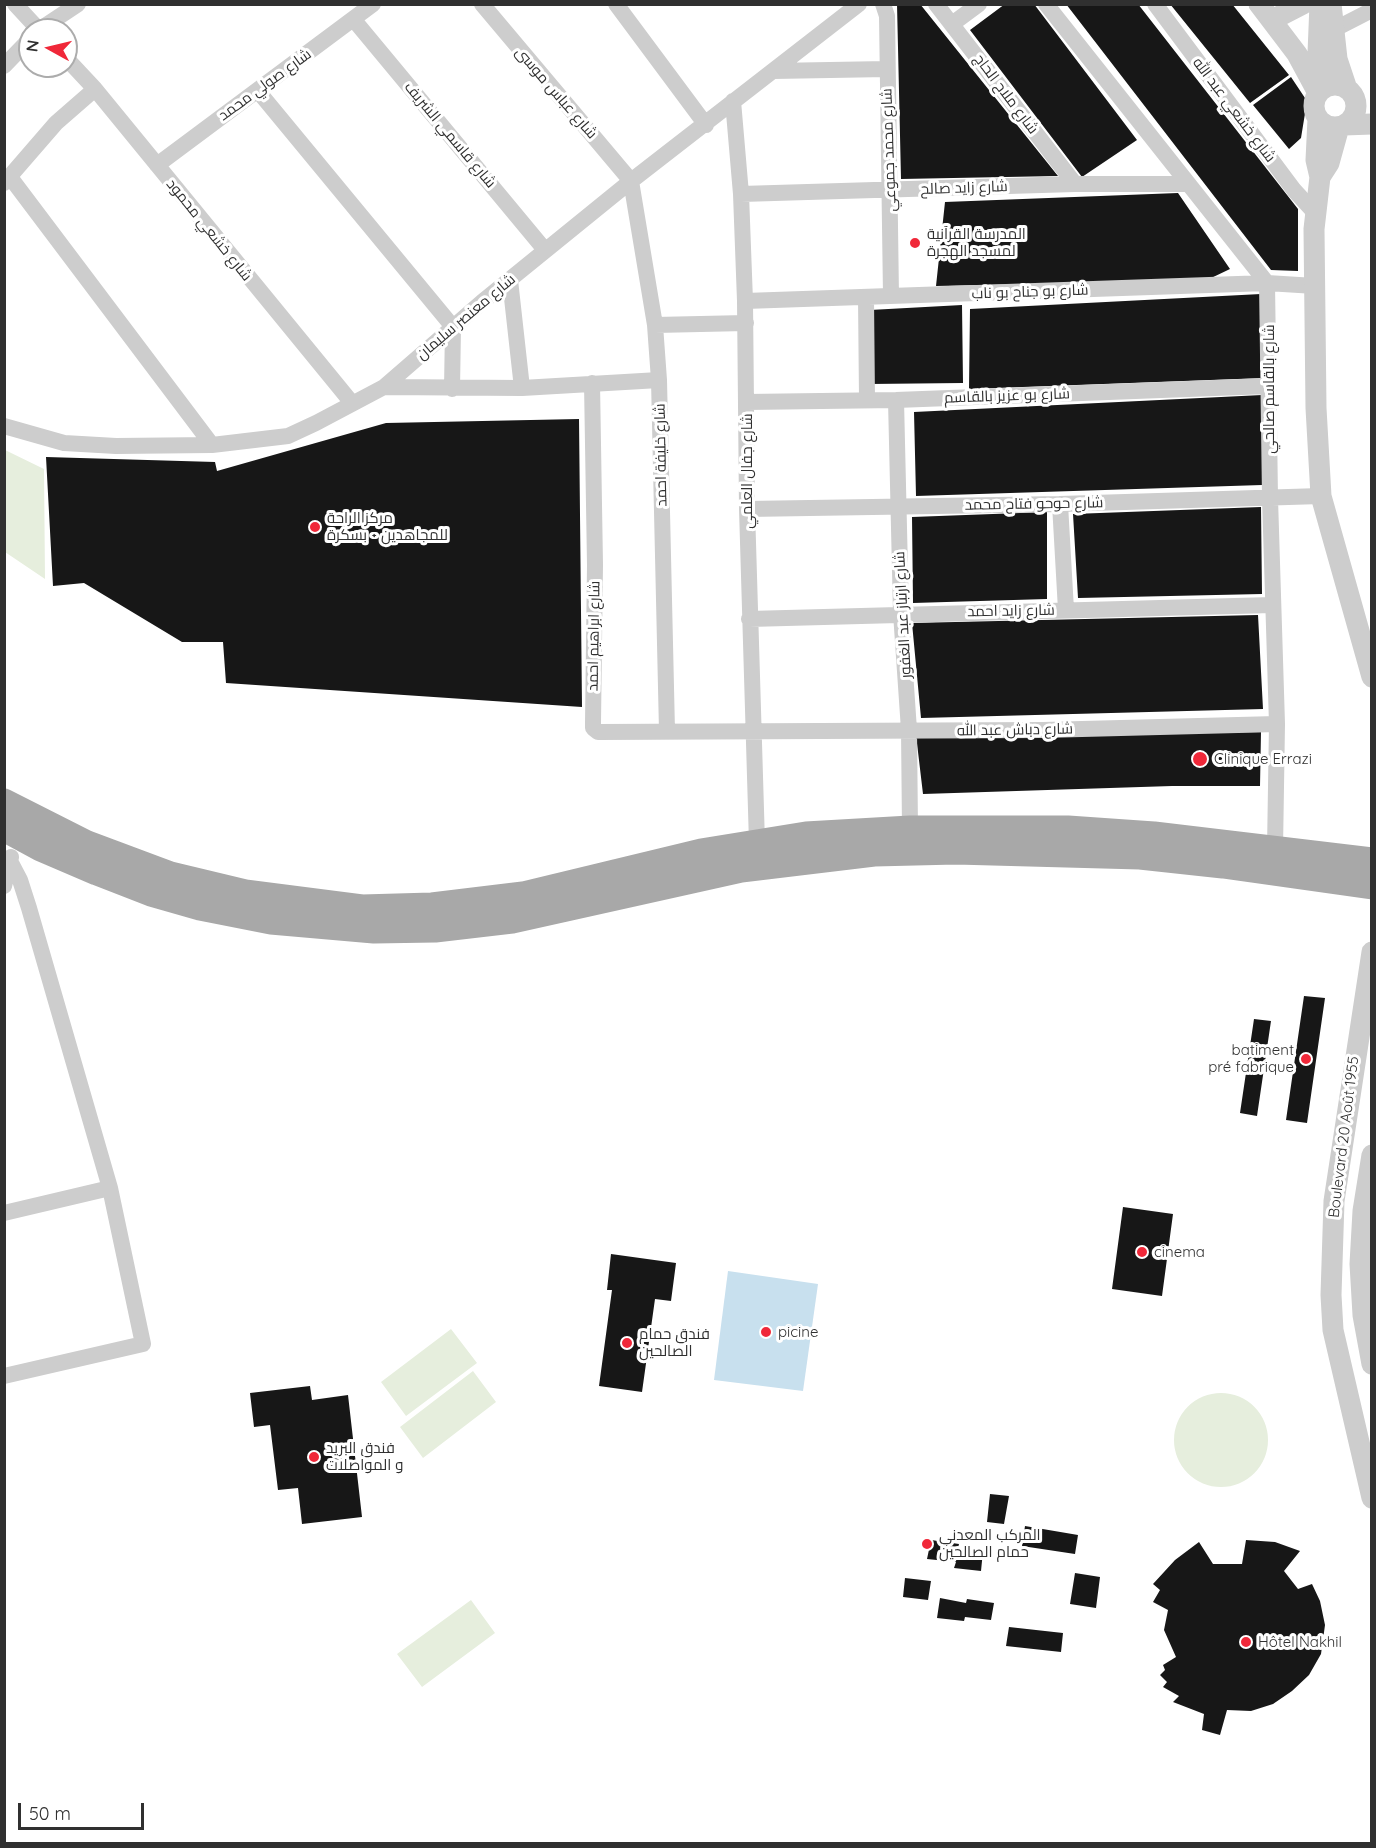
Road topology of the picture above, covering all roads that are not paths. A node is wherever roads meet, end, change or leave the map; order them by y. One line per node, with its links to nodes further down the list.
1 (15, 4): 17 (street)
2 (78, 4): 18 (street)
3 (373, 4): 19 (street, شارع صولي محمد)
4 (482, 4): 39 (street, شارع عباس موسى)
5 (616, 4): 34 (street)
6 (859, 4): 26 (street, شارع معنصر سليمان)
7 (883, 4): 24 (street, شارع محمد جموعي)
8 (936, 4): 20 (street, شارع ملاح الحاج)
9 (979, 4): 20 (street)
10 (1047, 4): 41 (street)
11 (1155, 4): 44 (street, شارع خشعي عبد الله)
12 (1304, 4): 16 (street)
13 (1320, 4): 29 (street)
14 (1331, 4): 21 (street)
15 (1371, 10): 21 (street)
16 (1266, 12): 29 (street)
17 (28, 18)
18 (57, 18)
19 (354, 20): 28 (street, شارع صولي محمد); 45 (street, شارع قاسمي الشريف)
20 (952, 24): 40 (street, شارع ملاح الحاج)
21 (1335, 29): 30 (street)
22 (18, 51): 23 (street)
23 (4, 66)
24 (887, 69): 26 (street); 42 (street, شارع محمد جموعي)
25 (78, 71): 27 (street, شارع خشعي محمود)
26 (773, 71): 31 (street, شارع معنصر سليمان)
27 (95, 89): 36 (street, شارع خشعي محمود); 38 (street)
28 (258, 91): 36 (street, شارع صولي محمد); 54 (street)
29 (1321, 91): 30 (street); 32 (street)
30 (1357, 93): 35 (street)
31 (733, 100): 34 (street, شارع معنصر سليمان); 43 (street, شارع جفال العلمي)
32 (1318, 119): 35 (street); 37 (street)
33 (1371, 124): 35 (street)
34 (706, 125): 39 (street, شارع معنصر سليمان)
35 (1342, 126): 37 (street)
36 (157, 165): 64 (street, شارع خشعي محمود)
37 (1320, 177): 44 (street)
38 (7, 180): 66 (street)
39 (631, 181): 45 (street, شارع معنصر سليمان); 53 (street, شارع خليفة احمد)
40 (1075, 184): 41 (street, شارع زايد صالح); 42 (street, شارع زايد صالح)
41 (1187, 184): 47 (street)
42 (891, 191): 43 (street, شارع زايد صالح); 49 (street, شارع محمد جموعي)
43 (741, 194): 51 (street, شارع جفال العلمي)
44 (1316, 214): 48 (street)
45 (545, 250): 46 (street, شارع معنصر سليمان)
46 (510, 280): 54 (street, شارع معنصر سليمان); 59 (street)
47 (1267, 283): 48 (street, شارع بو جناح بو ناب); 49 (street, شارع بو جناح بو ناب); 57 (street, شارع بالقاسم صالحي)
48 (1315, 286): 67 (street)
49 (891, 296): 50 (street, شارع بو جناح بو ناب)
50 (866, 298): 51 (street, شارع بو جناح بو ناب); 61 (street)
51 (745, 302): 52 (street, شارع جفال العلمي)
52 (746, 323): 53 (street); 63 (street, شارع جفال العلمي)
53 (655, 325): 55 (street, شارع خليفة احمد)
54 (453, 327): 58 (street, شارع معنصر سليمان); 60 (street)
55 (659, 380): 56 (street); 80 (street, شارع خليفة احمد)
56 (592, 383): 59 (street); 80 (street, شارع ابراهيم احمد)
57 (1268, 386): 62 (street, شارع بو عزيز بالقاسم); 68 (street, شارع بالقاسم صالحي)
58 (384, 387): 60 (street); 64 (street, شارع معنصر سليمان)
59 (522, 388): 60 (street)
60 (452, 389)
61 (867, 399): 62 (street, شارع بو عزيز بالقاسم); 63 (street, شارع بو عزيز بالقاسم)
62 (896, 400): 70 (street, شارع ارتباز عبد الغفور)
63 (746, 402): 71 (street, شارع جفال العلمي)
64 (351, 403): 66 (street, شارع معنصر سليمان)
65 (4, 426): 66 (street, شارع معنصر سليمان)
66 (212, 445)
67 (1321, 496): 68 (street, شارع حوحو فتاح محمد); 76 (street)
68 (1270, 498): 69 (street, شارع حوحو فتاح محمد); 72 (street, شارع بالقاسم صالحي)
69 (1060, 504): 70 (street, شارع حوحو فتاح محمد); 73 (street)
70 (899, 506): 71 (street, شارع حوحو فتاح محمد); 74 (street, شارع ارتباز عبد الغفور)
71 (747, 509): 75 (street, شارع جفال العلمي)
72 (1272, 605): 73 (street, شارع زايد احمد); 77 (street, شارع بالقاسم صالحي)
73 (1066, 610): 74 (street, شارع زايد احمد)
74 (901, 613): 75 (street, شارع زايد احمد); 79 (street, شارع ارتباز عبد الغفور)
75 (749, 619): 78 (street, شارع جفال العلمي)
76 (1371, 677)
77 (1277, 724): 79 (street, شارع دباش عبد الله); 85 (street, شارع بالقاسم صالحي)
78 (753, 730): 79 (street, شارع دباش عبد الله); 80 (street, شارع ابراهيم احمد); 84 (street, شارع جفال العلمي)
79 (909, 730): 82 (street, شارع ارتباز عبد الغفور)
80 (667, 731)
81 (4, 802): 84 (main road)
82 (910, 829): 84 (main road); 85 (main road)
83 (10, 831): 86 (street); 89 (main road)
84 (757, 843)
85 (1275, 849): 87 (main road)
86 (7, 859): 88 (street); 92 (street)
87 (1371, 861)
88 (4, 886)
89 (1371, 886)
90 (1371, 952): 96 (street, Boulevard 20 Août 1955)
91 (1371, 1155): 94 (street, Boulevard 20 Août 1955)
92 (110, 1188): 93 (street); 95 (street)
93 (4, 1213)
94 (1371, 1364)
95 (4, 1376)
96 (1371, 1498)

